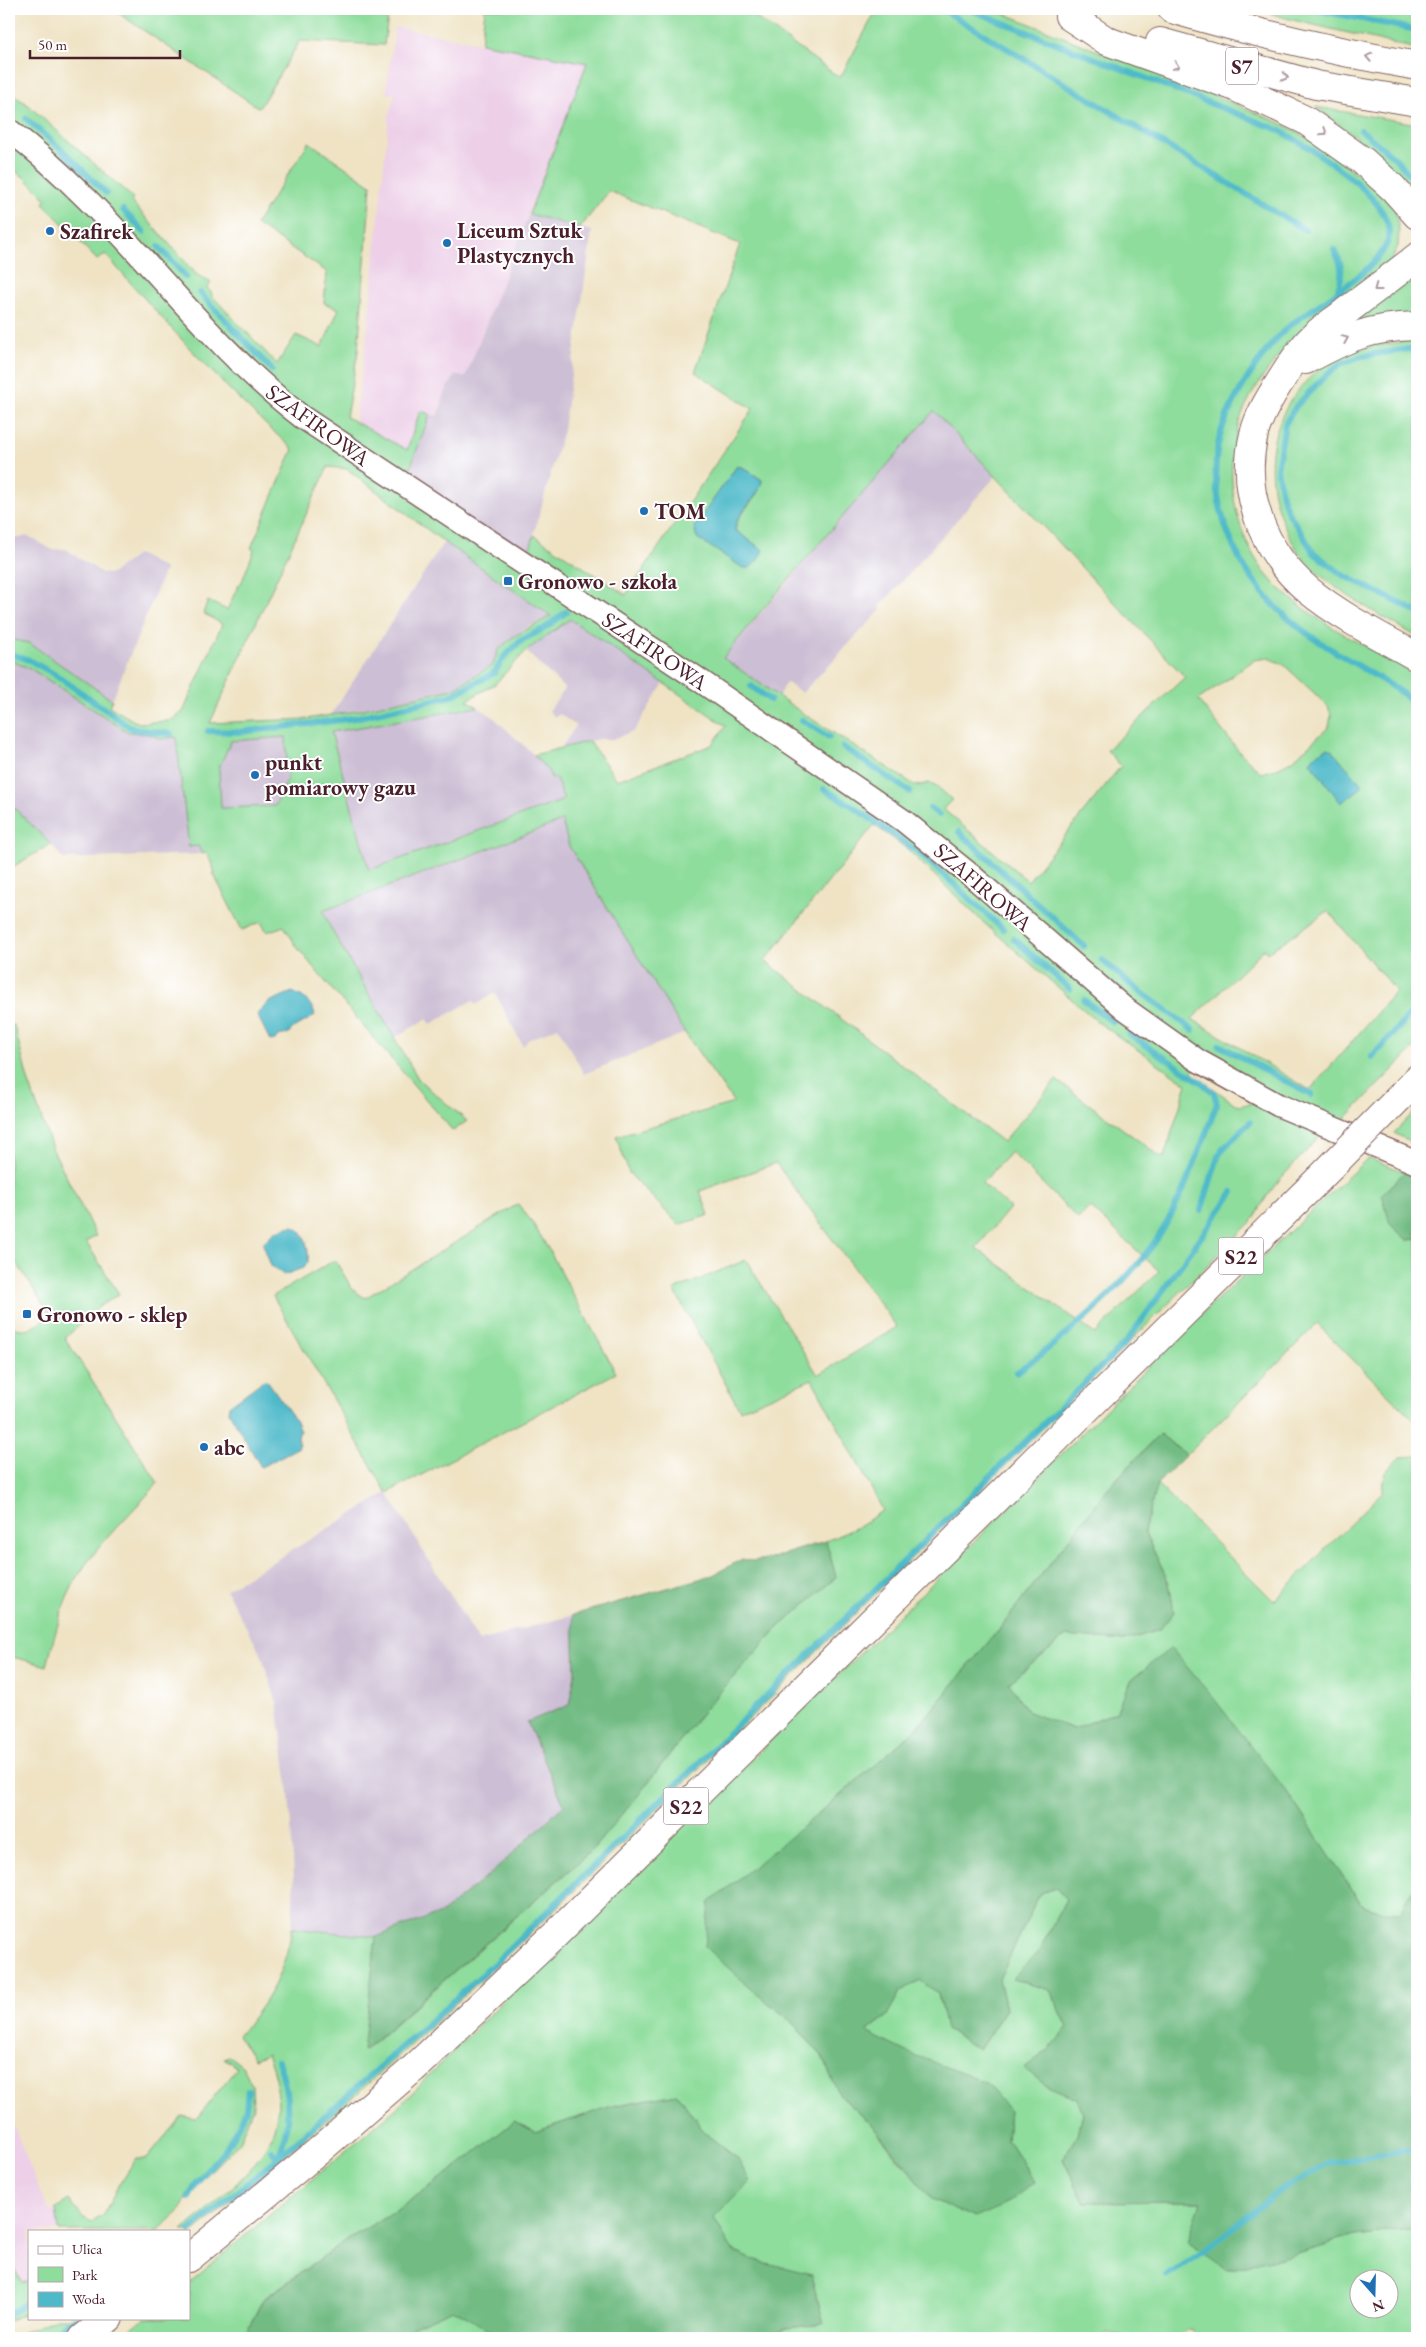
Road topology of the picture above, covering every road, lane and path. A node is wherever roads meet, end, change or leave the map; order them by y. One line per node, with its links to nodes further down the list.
1 (1172, 9): 3 (highway, S7, one-way to 1)
2 (1061, 12): 4 (highway, S7, one-way to 4); 6 (highway, one-way to 6)
3 (1417, 66)
4 (1417, 102)
5 (9, 130): 12 (street, SZAFIROWA)
6 (1417, 215)
7 (1417, 257): 9 (highway, one-way to 9)
8 (1417, 326): 9 (highway, one-way to 8)
9 (1287, 370): 10 (highway)
10 (1417, 657)
11 (1417, 1079): 13 (highway, S22, bridge)
12 (1417, 1163)
13 (190, 2257)
14 (106, 2320): 15 (highway)
15 (83, 2338)

